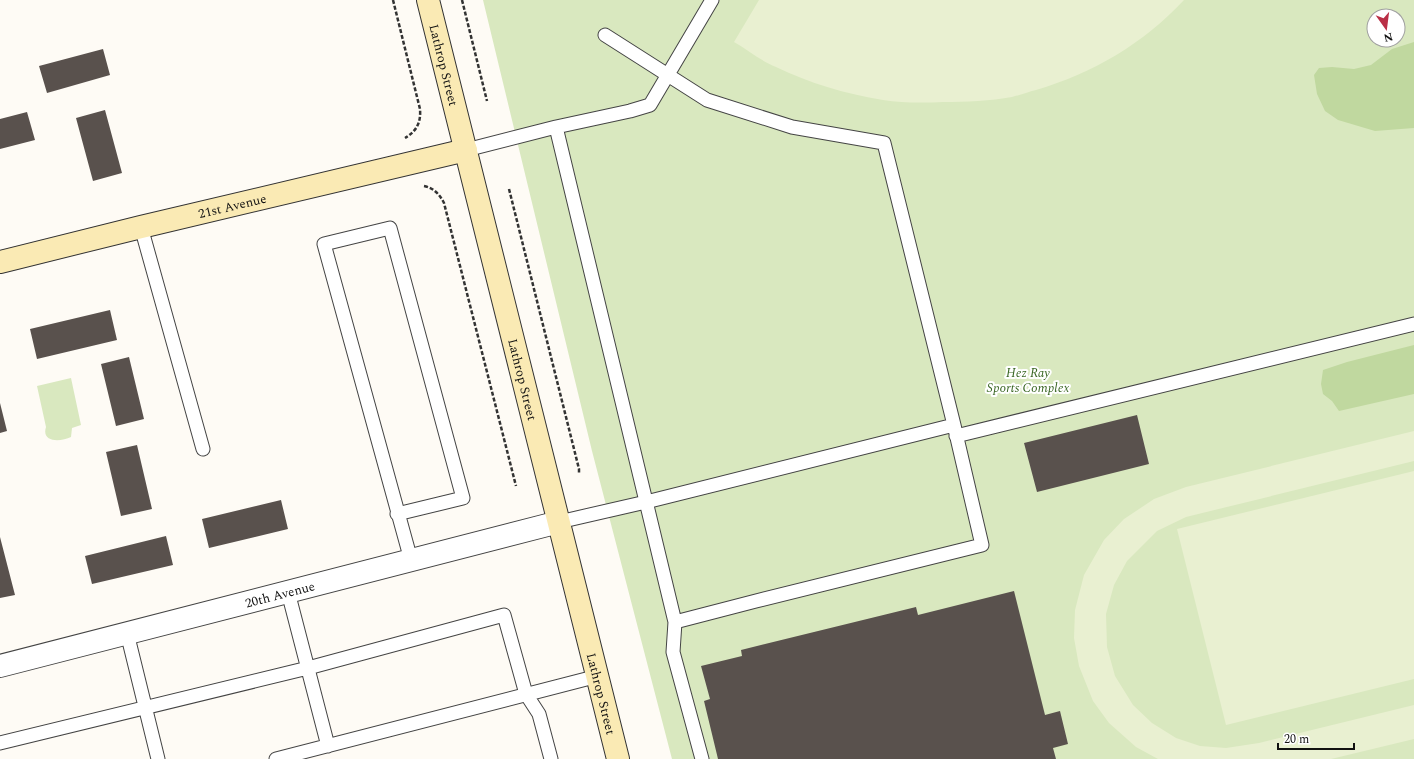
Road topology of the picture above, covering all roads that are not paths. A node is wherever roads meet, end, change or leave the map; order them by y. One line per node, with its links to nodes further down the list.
1 (428, 0): 6 (main road, Lathrop Street)
2 (712, 0): 4 (lane)
3 (605, 35): 4 (lane)
4 (668, 75): 5 (lane); 10 (lane)
5 (556, 127): 6 (lane); 12 (lane)
6 (466, 150): 7 (main road, 21st Avenue); 14 (main road, Lathrop Street)
7 (140, 227): 8 (main road, 21st Avenue); 11 (lane)
8 (0, 262)
9 (1414, 324): 10 (lane)
10 (955, 430): 12 (lane); 17 (lane)
11 (203, 449)
12 (646, 502): 14 (lane); 17 (lane)
13 (398, 514): 13 (lane); 15 (lane)
14 (559, 522): 15 (street, 20th Avenue); 21 (main road, Lathrop Street)
15 (411, 560): 16 (street, 20th Avenue)
16 (288, 592): 18 (street, 20th Avenue); 20 (lane)
17 (675, 622): 30 (lane)
18 (127, 633): 19 (street, 20th Avenue); 23 (lane)
19 (0, 666)
20 (308, 668): 22 (lane); 23 (lane); 25 (lane)
21 (598, 676): 22 (lane); 29 (main road, Lathrop Street)
22 (526, 694): 25 (lane); 28 (lane)
23 (146, 708): 24 (lane); 26 (lane)
24 (0, 743)
25 (328, 746): 27 (lane)
26 (158, 759)
27 (276, 759)
28 (551, 759)
29 (618, 759)
30 (702, 759)

